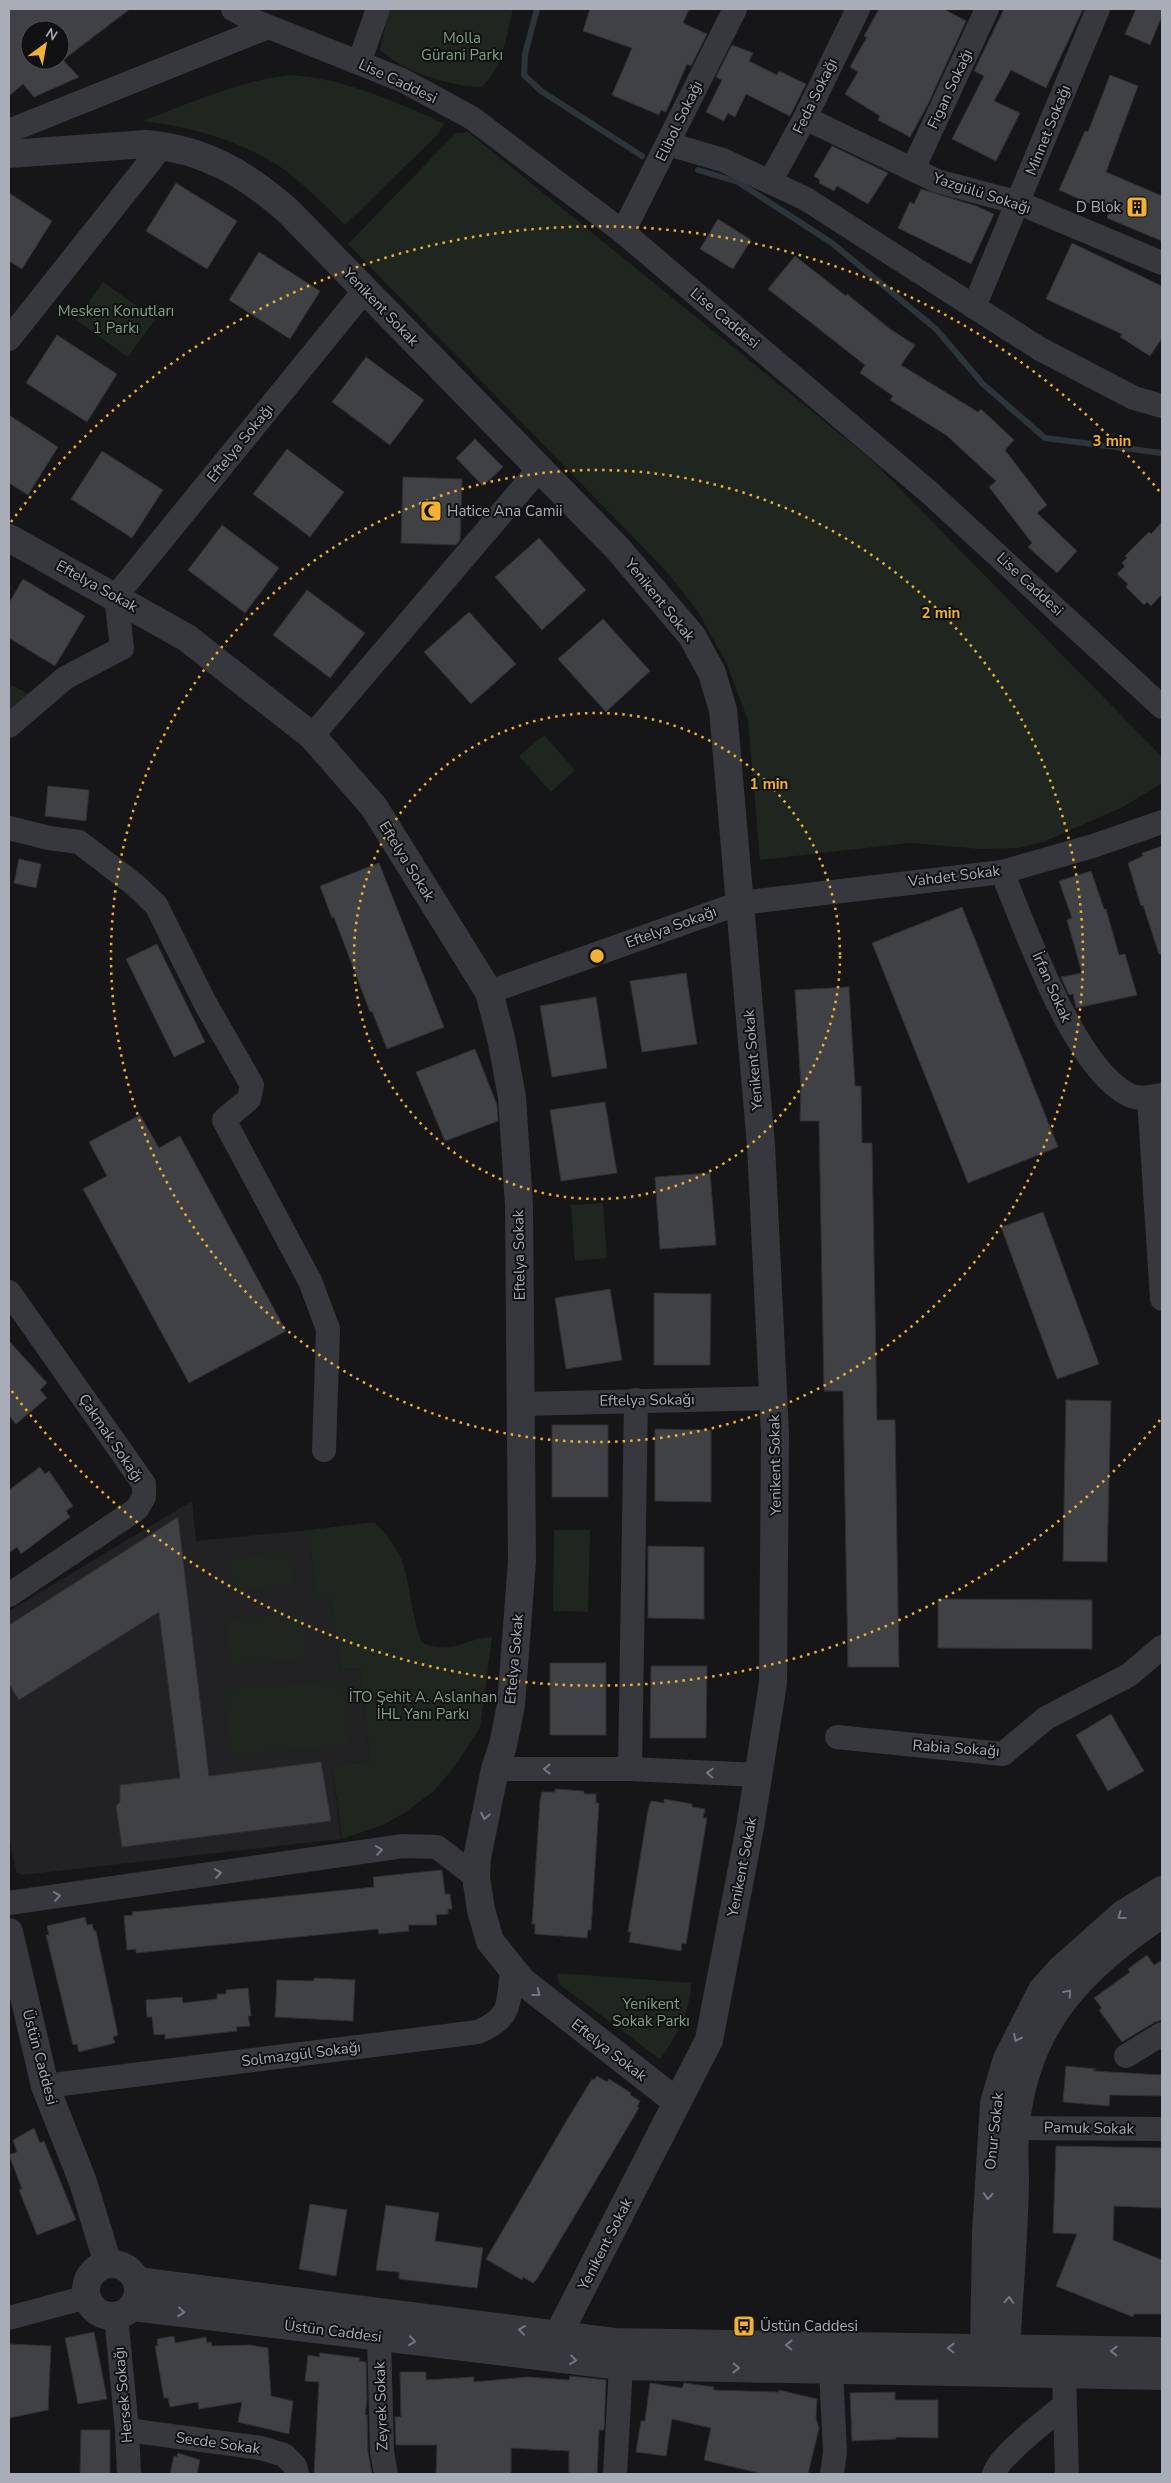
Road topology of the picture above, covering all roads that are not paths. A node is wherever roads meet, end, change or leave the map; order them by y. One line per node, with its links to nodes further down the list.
1 (233, 9): 7 (street, Lise Caddesi)
2 (378, 9): 8 (street)
3 (734, 9): 11 (street, Elibol Sokağı)
4 (858, 9): 9 (street, Feda Sokağı)
5 (988, 9): 14 (street, Figan Sokağı)
6 (1098, 9): 16 (street, Minnet Sokağı)
7 (268, 27): 8 (street, Lise Caddesi); 10 (street)
8 (359, 63): 17 (street, Lise Caddesi)
9 (805, 118): 14 (street, Yazgülü Sokağı); 15 (street, Feda Sokağı)
10 (9, 131)
11 (668, 144): 15 (street); 17 (street, Elibol Sokağı)
12 (162, 145): 13 (street, Yenikent Sokak); 19 (street, Yenikent Sokak); 21 (street)
13 (9, 154)
14 (913, 169): 16 (street, Yazgülü Sokağı)
15 (770, 182): 20 (street)
16 (1019, 203): 18 (street, Yazgülü Sokağı); 20 (street, Minnet Sokağı)
17 (623, 232): 26 (street, Lise Caddesi)
18 (1162, 263)
19 (364, 290): 23 (street, Yenikent Sokak); 25 (street, Eftelya Sokağı)
20 (974, 307): 22 (street)
21 (9, 339)
22 (1162, 406)
23 (539, 469): 28 (street); 32 (street, Yenikent Sokak)
24 (9, 538): 25 (street, Eftelya Sokak)
25 (116, 596): 27 (street); 28 (street, Eftelya Sokak)
26 (1162, 706)
27 (9, 726)
28 (312, 736): 33 (street, Eftelya Sokak)
29 (1162, 822): 31 (street, Vahdet Sokak)
30 (9, 828): 40 (street)
31 (1002, 872): 32 (street, Vahdet Sokak); 34 (street, İrfan Sokak)
32 (740, 903): 33 (street, Eftelya Sokağı); 37 (street, Yenikent Sokak)
33 (489, 992): 39 (street, Eftelya Sokak)
34 (1156, 1096): 36 (street)
35 (9, 1292): 41 (street, Çakmak Sokağı)
36 (1162, 1298)
37 (774, 1398): 38 (street, Eftelya Sokağı); 46 (street, Yenikent Sokak)
38 (636, 1400): 39 (street, Eftelya Sokağı); 45 (street)
39 (522, 1404): 44 (street, Eftelya Sokak)
40 (324, 1450)
41 (9, 1594)
42 (1162, 1647): 43 (street, Rabia Sokağı)
43 (837, 1737)
44 (495, 1768): 45 (street, one-way to 44); 47 (street, Eftelya Sokak, one-way to 47)
45 (630, 1769): 46 (street, one-way to 45)
46 (758, 1775): 56 (street, Yenikent Sokak)
47 (476, 1877): 49 (street, one-way to 47); 52 (street, Eftelya Sokak)
48 (1162, 1890): 65 (street, Onur Sokak, one-way to 65)
49 (9, 1903)
50 (1162, 1914): 57 (street, Onur Sokak, one-way to 50)
51 (9, 1932): 55 (street, Üstün Caddesi)
52 (512, 1969): 55 (street, Solmazgül Sokağı); 56 (street, Eftelya Sokak, one-way to 56)
53 (1162, 2034): 54 (street)
54 (1126, 2056)
55 (45, 2086): 59 (street, Üstün Caddesi)
56 (677, 2102): 63 (street, Yenikent Sokak)
57 (1015, 2128): 58 (street, Pamuk Sokak); 65 (street, Onur Sokak, one-way to 57)
58 (1162, 2129)
59 (108, 2264): 60 (street); 61 (street)
60 (87, 2297): 61 (street); 62 (street)
61 (129, 2301): 63 (street, Üstün Caddesi, one-way to 61); 64 (street, Üstün Caddesi, one-way to 64); 72 (street, Hersek Sokağı)
62 (9, 2318)
63 (558, 2334): 65 (street, Üstün Caddesi, one-way to 63)
64 (379, 2337): 67 (street, Üstün Caddesi, one-way to 67); 75 (street, Zeyrek Sokak)
65 (995, 2349): 66 (street, Üstün Caddesi, one-way to 65)
66 (1162, 2351)
67 (621, 2366): 68 (street, Üstün Caddesi, one-way to 68); 76 (street)
68 (830, 2370): 69 (street, Üstün Caddesi); 77 (street)
69 (1064, 2374): 70 (street, Üstün Caddesi); 71 (street)
70 (1162, 2376)
71 (1063, 2406): 78 (street); 79 (street)
72 (127, 2430): 73 (street, Hersek Sokağı); 74 (street, Secde Sokak)
73 (129, 2474)
74 (297, 2474)
75 (386, 2474)
76 (615, 2474)
77 (832, 2474)
78 (994, 2474)
79 (1067, 2474)

